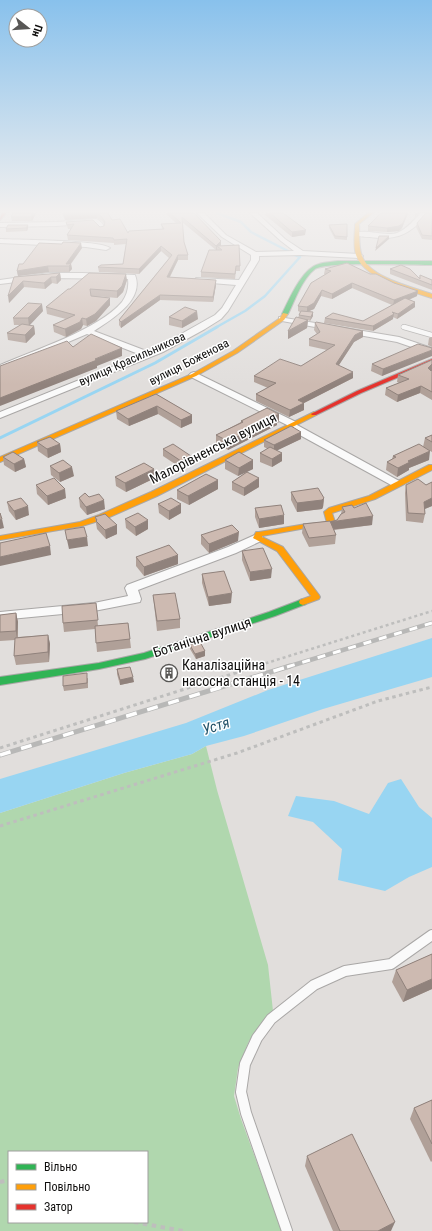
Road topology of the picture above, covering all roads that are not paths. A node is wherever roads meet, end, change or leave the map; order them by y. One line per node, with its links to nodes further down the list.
1 (249, 270): 6 (street, вулиця Красильникова)
2 (311, 270): 8 (street, вулиця Боженова)
3 (374, 270): 7 (street)
4 (191, 280): 6 (street)
5 (0, 282): 10 (street)
6 (242, 282): 13 (street, вулиця Красильникова)
7 (432, 296)
8 (282, 319): 12 (street); 16 (street, вулиця Боженова)
9 (403, 327): 11 (lane)
10 (87, 331): 13 (street); 15 (street)
11 (432, 335)
12 (432, 351)
13 (147, 354): 17 (street, вулиця Красильникова)
14 (432, 361): 18 (street, Малорівненська вулиця)
15 (0, 368)
16 (194, 375): 18 (street); 19 (street, вулиця Боженова)
17 (0, 415)
18 (292, 425): 21 (street); 22 (street, Малорівненська вулиця)
19 (0, 460)
20 (432, 467): 21 (street)
21 (397, 484): 23 (street)
22 (0, 538)
23 (257, 538): 24 (street); 25 (street, Ботанічна вулиця)
24 (0, 616)
25 (0, 680)
26 (432, 935): 27 (lane)
27 (287, 1231)

